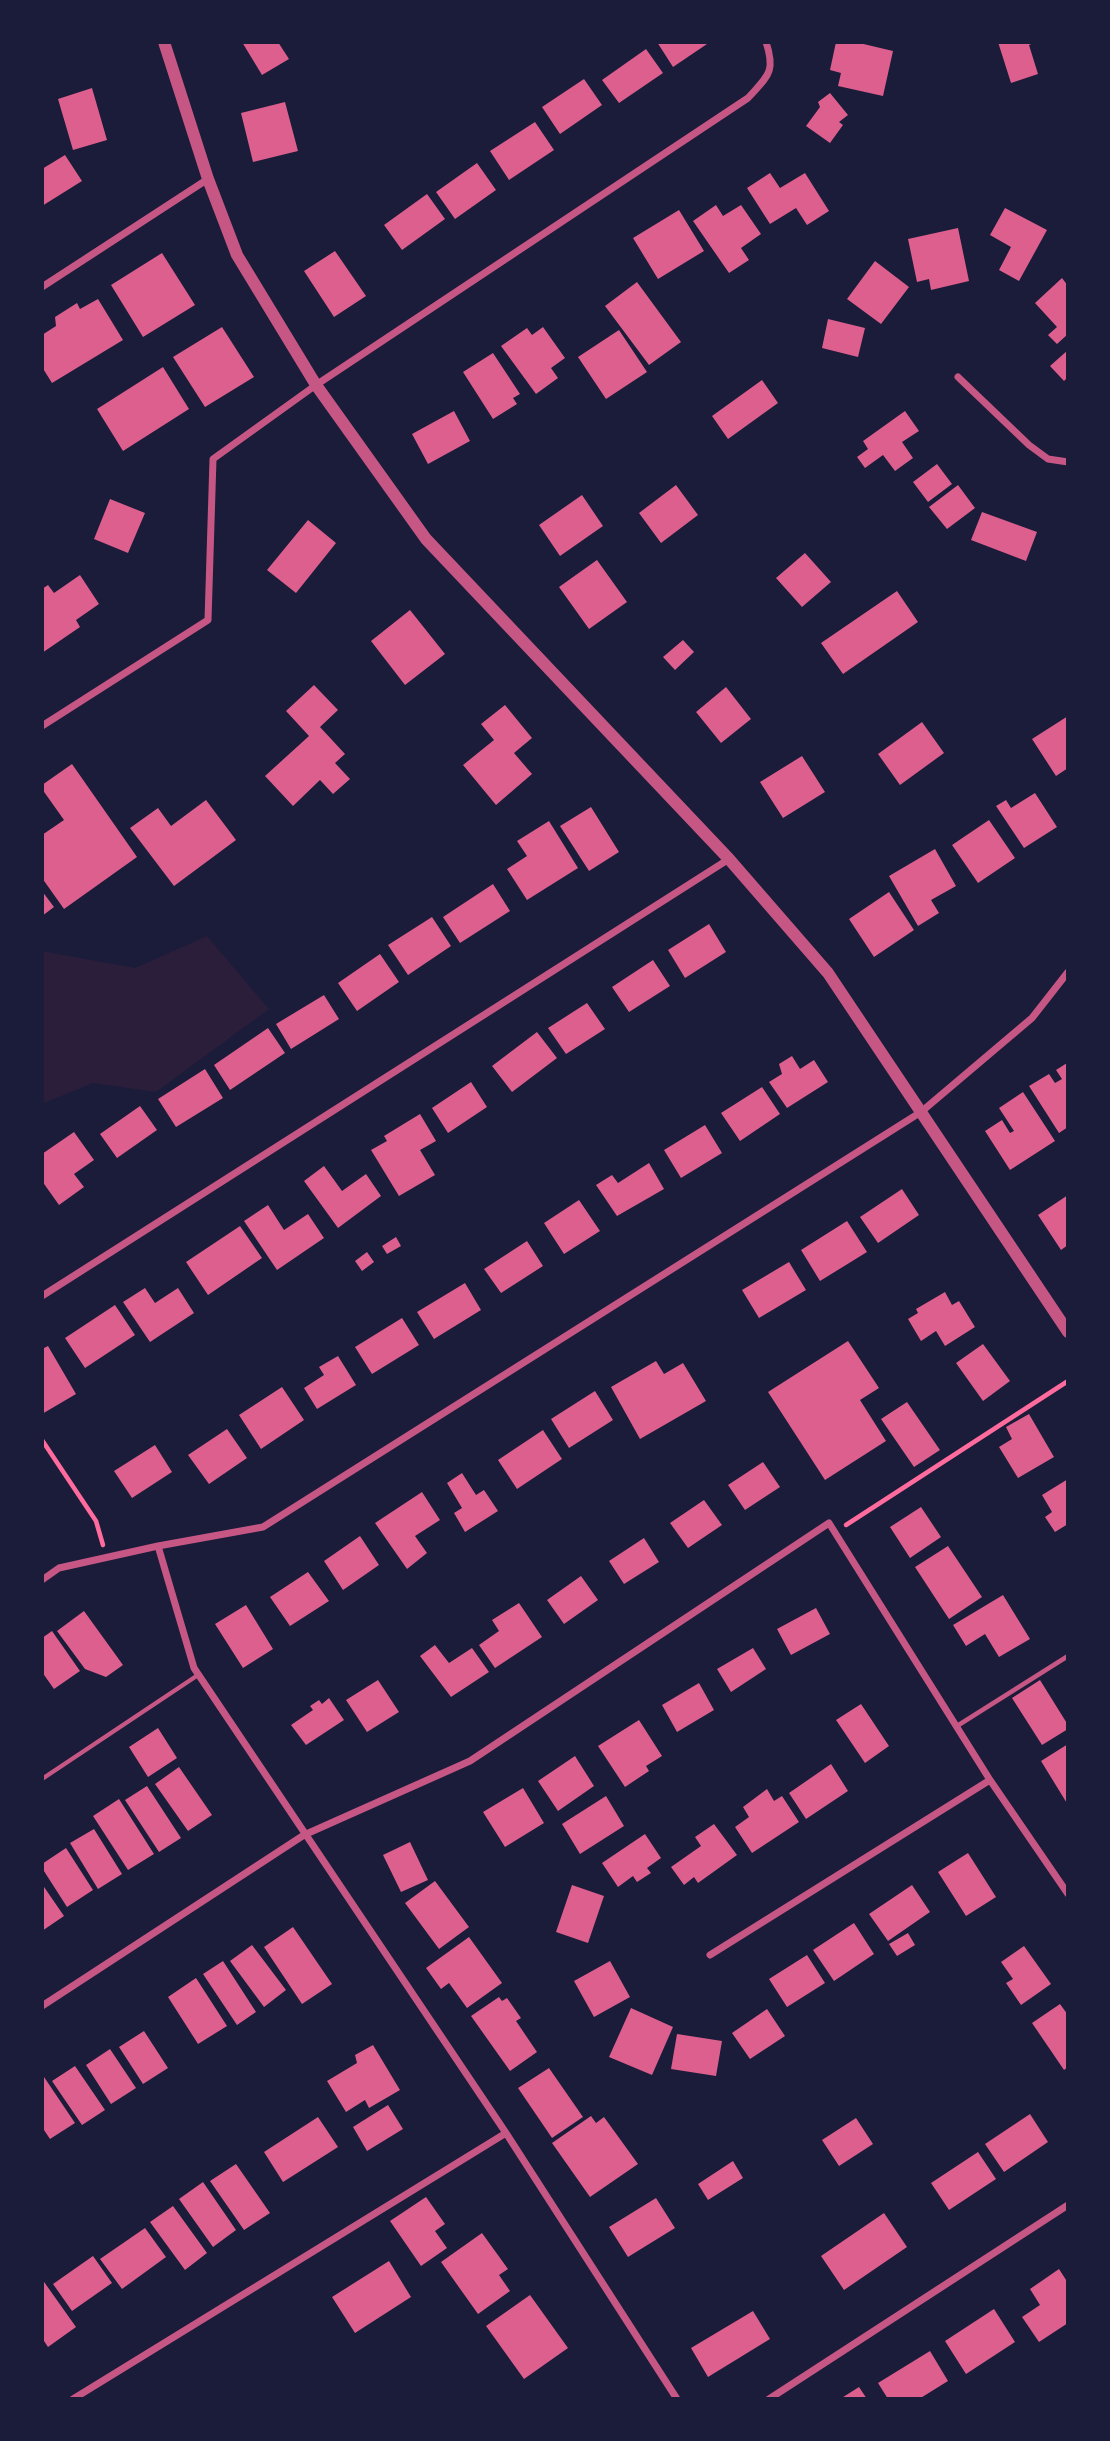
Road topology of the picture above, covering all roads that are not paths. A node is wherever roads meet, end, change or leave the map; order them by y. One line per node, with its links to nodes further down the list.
1 (164, 42): 3 (street)
2 (766, 42): 6 (street)
3 (208, 179): 4 (street); 6 (street)
4 (42, 288)
5 (958, 377): 7 (street)
6 (316, 385): 8 (street); 9 (street)
7 (1068, 463)
8 (42, 726)
9 (729, 859): 11 (street); 12 (street)
10 (1068, 972): 11 (street)
11 (921, 1112): 13 (street); 14 (street)
12 (42, 1296)
13 (1067, 1328)
14 (158, 1546): 15 (street); 17 (street)
15 (42, 1580)
16 (1068, 1656): 18 (lane)
17 (198, 1675): 19 (lane); 21 (street)
18 (956, 1726): 20 (street); 21 (street)
19 (42, 1779)
20 (990, 1780): 22 (street); 23 (street)
21 (304, 1835): 24 (street); 25 (street)
22 (1068, 1894)
23 (710, 1955)
24 (42, 2006)
25 (506, 2133): 27 (street); 28 (street)
26 (1068, 2205): 29 (street)
27 (73, 2399)
28 (677, 2399)
29 (769, 2399)

